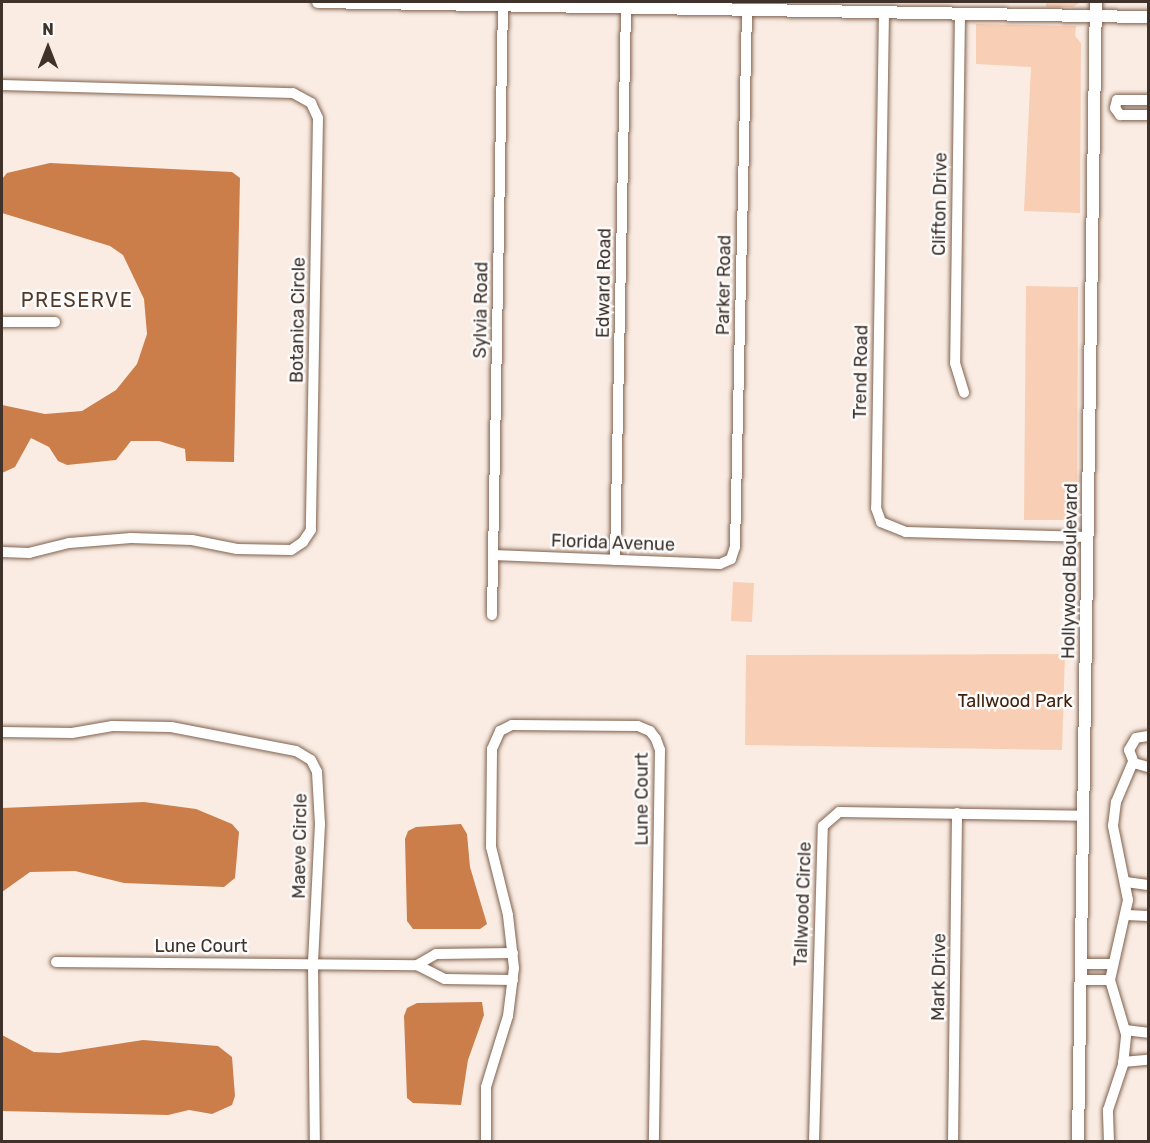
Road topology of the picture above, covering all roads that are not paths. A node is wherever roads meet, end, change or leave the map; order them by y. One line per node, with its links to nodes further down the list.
1 (318, 2): 3 (street)
2 (1096, 2): 11 (street, Hollywood Boulevard)
3 (405, 3): 6 (street)
4 (546, 3): 6 (street); 7 (street)
5 (665, 4): 7 (street); 8 (street)
6 (502, 5): 21 (street, Sylvia Road)
7 (626, 6): 22 (street, Edward Road)
8 (747, 10): 9 (street); 23 (street, Parker Road)
9 (884, 12): 10 (street); 19 (street, Trend Road)
10 (960, 14): 11 (street); 18 (street, Clifton Drive)
11 (1096, 16): 12 (street); 19 (street, Hollywood Boulevard)
12 (1149, 17)
13 (2, 85): 20 (street, Botanica Circle)
14 (1149, 100): 15 (street)
15 (1149, 115)
16 (2, 322): 17 (street)
17 (55, 322)
18 (964, 393)
19 (1088, 537): 30 (street, Hollywood Boulevard)
20 (2, 552)
21 (493, 555): 22 (street, Florida Avenue); 24 (street, Sylvia Road)
22 (615, 560): 23 (street, Florida Avenue)
23 (731, 560)
24 (492, 615)
25 (2, 732): 37 (street, Maeve Circle)
26 (1149, 736): 27 (street)
27 (1133, 762): 28 (street); 31 (street)
28 (1149, 767)
29 (957, 813): 30 (street, Tallwood Circle); 51 (street, Tallwood Circle); 52 (street, Mark Drive)
30 (1084, 816): 38 (street, Hollywood Boulevard)
31 (1126, 882): 32 (street); 33 (street)
32 (1149, 885)
33 (1127, 915): 34 (street); 39 (street)
34 (1149, 916)
35 (513, 953): 40 (street, Lune Court); 41 (street, Lune Court); 50 (street, Lune Court)
36 (56, 962): 37 (street, Lune Court)
37 (313, 963): 40 (street, Lune Court); 48 (street, Maeve Circle)
38 (1081, 964): 39 (street); 42 (street, Hollywood Boulevard)
39 (1111, 964): 43 (street)
40 (417, 965): 41 (street, Lune Court)
41 (513, 980): 49 (street, Lune Court)
42 (1081, 980): 43 (street); 53 (street, Hollywood Boulevard)
43 (1110, 980): 44 (street)
44 (1125, 1030): 45 (street); 47 (street)
45 (1149, 1033)
46 (1149, 1060): 47 (street)
47 (1123, 1062): 54 (street)
48 (315, 1142)
49 (486, 1142)
50 (654, 1142)
51 (814, 1142)
52 (953, 1142)
53 (1078, 1142)
54 (1109, 1142)

